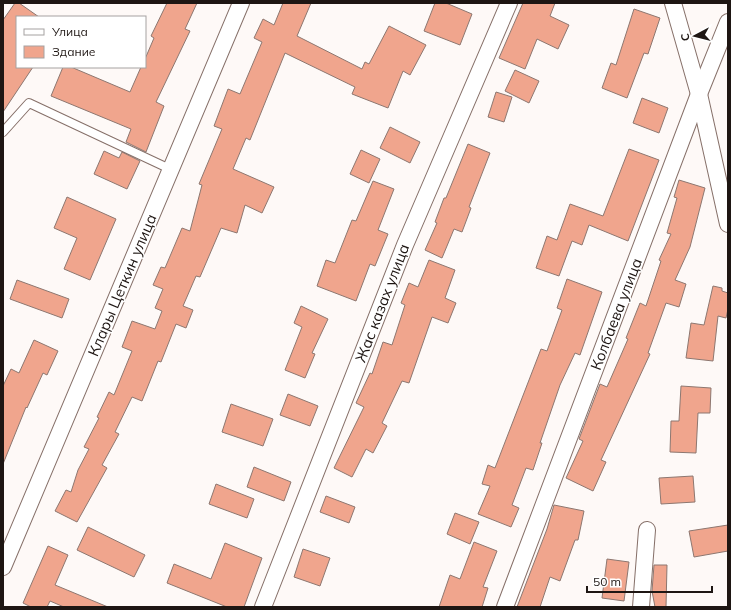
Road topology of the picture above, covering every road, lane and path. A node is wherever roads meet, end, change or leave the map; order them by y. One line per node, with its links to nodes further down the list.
1 (241, 3): 7 (street, Клары Цеткин улица)
2 (509, 3): 11 (street, Жас казах улица)
3 (673, 3): 5 (street)
4 (728, 22): 5 (street, Колбаева улица)
5 (699, 94): 8 (street); 12 (street, Колбаева улица)
6 (3, 132): 7 (lane)
7 (170, 169): 10 (street, Клары Цеткин улица)
8 (728, 224)
9 (648, 530): 13 (street)
10 (3, 567)
11 (263, 607)
12 (505, 607)
13 (641, 607)

